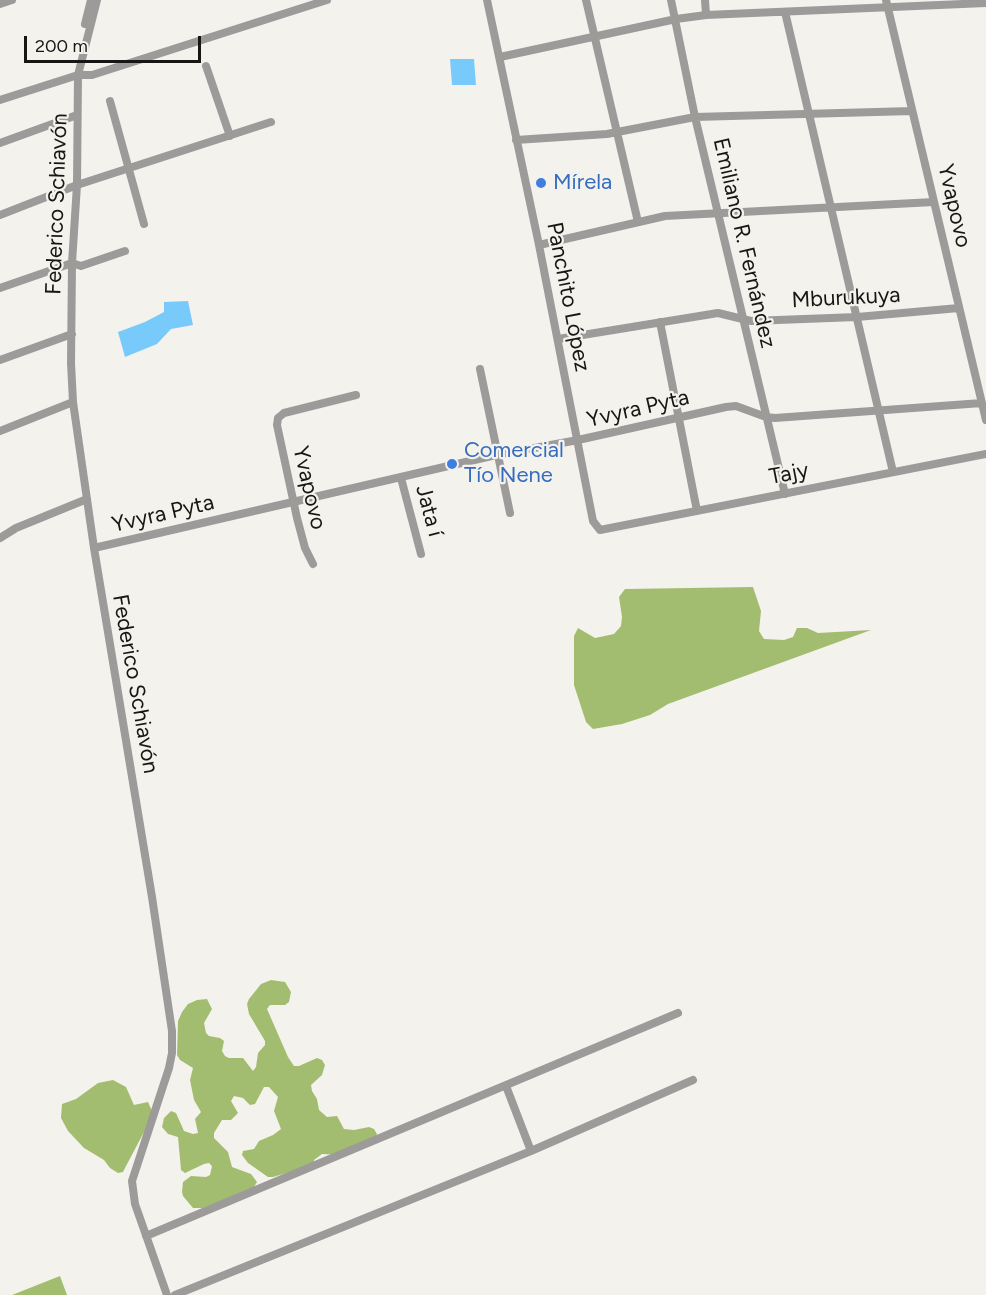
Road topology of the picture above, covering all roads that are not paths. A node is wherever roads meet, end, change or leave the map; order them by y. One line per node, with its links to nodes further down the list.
1 (12, 0): 11 (street)
2 (91, 0): 18 (street, Federico Schiavón)
3 (97, 0): 18 (street, Federico Schiavón)
4 (327, 0): 9 (street)
5 (487, 0): 17 (street, Panchito López)
6 (586, 0): 16 (street)
7 (671, 0): 15 (street, Emiliano R. Fernández)
8 (705, 0): 14 (street)
9 (310, 2): 20 (street)
10 (986, 3): 12 (street)
11 (0, 4)
12 (887, 4): 13 (street); 23 (street, Yvapovo)
13 (785, 12): 14 (street); 24 (street)
14 (706, 15): 15 (street)
15 (676, 19): 16 (street); 26 (street, Emiliano R. Fernández)
16 (595, 36): 17 (street); 28 (street)
17 (500, 57): 30 (street, Panchito López)
18 (81, 66): 20 (street, Federico Schiavón)
19 (206, 66): 29 (street)
20 (78, 75): 21 (street); 25 (street, Federico Schiavón)
21 (0, 100)
22 (110, 101): 32 (street)
23 (912, 111): 24 (street); 34 (street, Yvapovo)
24 (810, 114): 26 (street); 35 (street)
25 (77, 115): 31 (street); 33 (street, Federico Schiavón)
26 (695, 117): 28 (street); 36 (street, Emiliano R. Fernández)
27 (271, 122): 29 (street)
28 (616, 133): 30 (street); 38 (street)
29 (230, 136): 32 (street)
30 (516, 140): 40 (street, Panchito López)
31 (0, 143)
32 (129, 168): 33 (street); 39 (street)
33 (77, 186): 37 (street); 42 (street, Federico Schiavón)
34 (934, 202): 35 (street); 44 (street, Yvapovo)
35 (831, 207): 36 (street); 45 (street)
36 (718, 213): 38 (street); 46 (street, Emiliano R. Fernández)
37 (0, 214)
38 (638, 222): 40 (street)
39 (144, 224)
40 (539, 245): 49 (street, Panchito López)
41 (125, 251): 42 (street)
42 (72, 263): 43 (street); 48 (street, Federico Schiavón)
43 (0, 288)
44 (959, 308): 45 (street, Mburukuya); 54 (street, Yvapovo)
45 (857, 317): 46 (street, Mburukuya); 55 (street)
46 (744, 319): 47 (street, Mburukuya); 56 (street, Emiliano R. Fernández)
47 (660, 322): 49 (street, Mburukuya); 57 (street)
48 (72, 334): 50 (street); 53 (street, Federico Schiavón)
49 (558, 339): 60 (street, Panchito López)
50 (0, 360)
51 (480, 369): 62 (street)
52 (356, 395): 67 (street, Yvapovo)
53 (73, 402): 59 (street); 66 (street, Federico Schiavón)
54 (982, 403): 55 (street, Yvyra Pyta); 58 (street, Yvapovo)
55 (880, 410): 56 (street, Yvyra Pyta); 63 (street)
56 (766, 417): 57 (street, Yvyra Pyta); 65 (street, Emiliano R. Fernández)
57 (679, 419): 60 (street, Yvyra Pyta); 68 (street)
58 (986, 420)
59 (0, 431)
60 (578, 440): 62 (street, Yvyra Pyta); 70 (street, Panchito López)
61 (986, 454): 63 (street, Tajy)
62 (496, 455): 64 (street, Yvyra Pyta); 69 (street)
63 (893, 472): 65 (street, Tajy)
64 (401, 478): 67 (street, Yvyra Pyta); 73 (street, Jata í)
65 (785, 494): 68 (street, Tajy)
66 (87, 499): 71 (street); 72 (street, Federico Schiavón)
67 (294, 502): 72 (street, Yvyra Pyta); 74 (street, Yvapovo)
68 (698, 511): 70 (street, Tajy)
69 (510, 513)
70 (600, 530)
71 (0, 538)
72 (94, 548): 79 (street, Federico Schiavón)
73 (421, 554)
74 (313, 564)
75 (678, 1013): 77 (street)
76 (693, 1080): 78 (street)
77 (506, 1086): 78 (street); 79 (street)
78 (531, 1151): 81 (street)
79 (146, 1236): 80 (street, Federico Schiavón)
80 (167, 1295)
81 (175, 1295)

